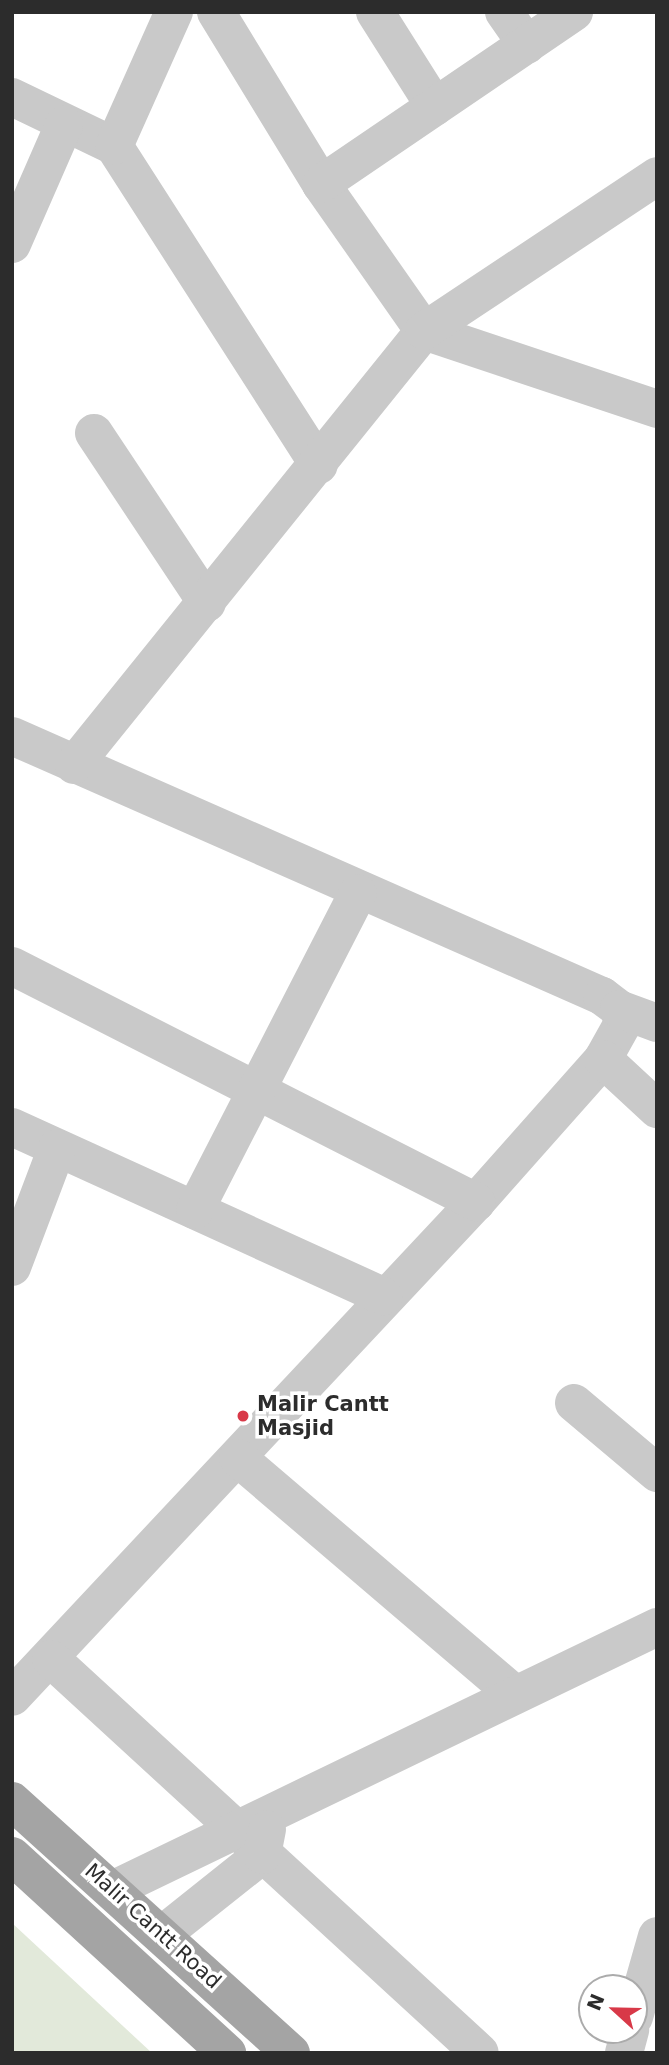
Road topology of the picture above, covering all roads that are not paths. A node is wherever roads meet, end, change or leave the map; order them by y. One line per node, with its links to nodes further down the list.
1 (174, 12): 10 (street)
2 (216, 12): 12 (street)
3 (375, 12): 8 (street)
4 (504, 12): 6 (street)
5 (574, 12): 6 (street)
6 (527, 45): 8 (street)
7 (12, 97): 9 (street)
8 (435, 107): 12 (street)
9 (64, 125): 10 (street); 13 (street)
10 (114, 146): 17 (street)
11 (657, 176): 14 (street)
12 (321, 184): 14 (street)
13 (12, 244)
14 (424, 331): 15 (street); 17 (street)
15 (648, 398)
16 (94, 433): 18 (street)
17 (319, 465): 18 (street)
18 (207, 603): 20 (street)
19 (14, 742): 20 (street)
20 (74, 765): 21 (street)
21 (358, 893): 23 (street); 26 (street)
22 (12, 966): 26 (street)
23 (619, 1009): 24 (street); 25 (street)
24 (657, 1023)
25 (603, 1059): 27 (street); 30 (street)
26 (257, 1090): 30 (street); 31 (street)
27 (657, 1109)
28 (12, 1127): 29 (street)
29 (57, 1148): 31 (street); 32 (street)
30 (476, 1202): 33 (street)
31 (195, 1210): 33 (street)
32 (12, 1267)
33 (383, 1296): 35 (street)
34 (574, 1403): 36 (street)
35 (238, 1458): 38 (street); 39 (street)
36 (657, 1473)
37 (657, 1627): 39 (street)
38 (51, 1659): 40 (street); 43 (street)
39 (512, 1692): 42 (street)
40 (12, 1698)
41 (12, 1801): 46 (main road, Malir Cantt Road)
42 (269, 1817): 43 (street); 44 (street)
43 (232, 1827): 44 (street); 46 (street)
44 (262, 1855): 47 (street); 52 (street)
45 (12, 1856): 50 (main road, Malir Cantt Road)
46 (112, 1890): 47 (main road, Malir Cantt Road)
47 (164, 1933): 51 (main road, Malir Cantt Road)
48 (657, 1936): 49 (street)
49 (646, 1974)
50 (227, 2053)
51 (292, 2053)
52 (480, 2053)

